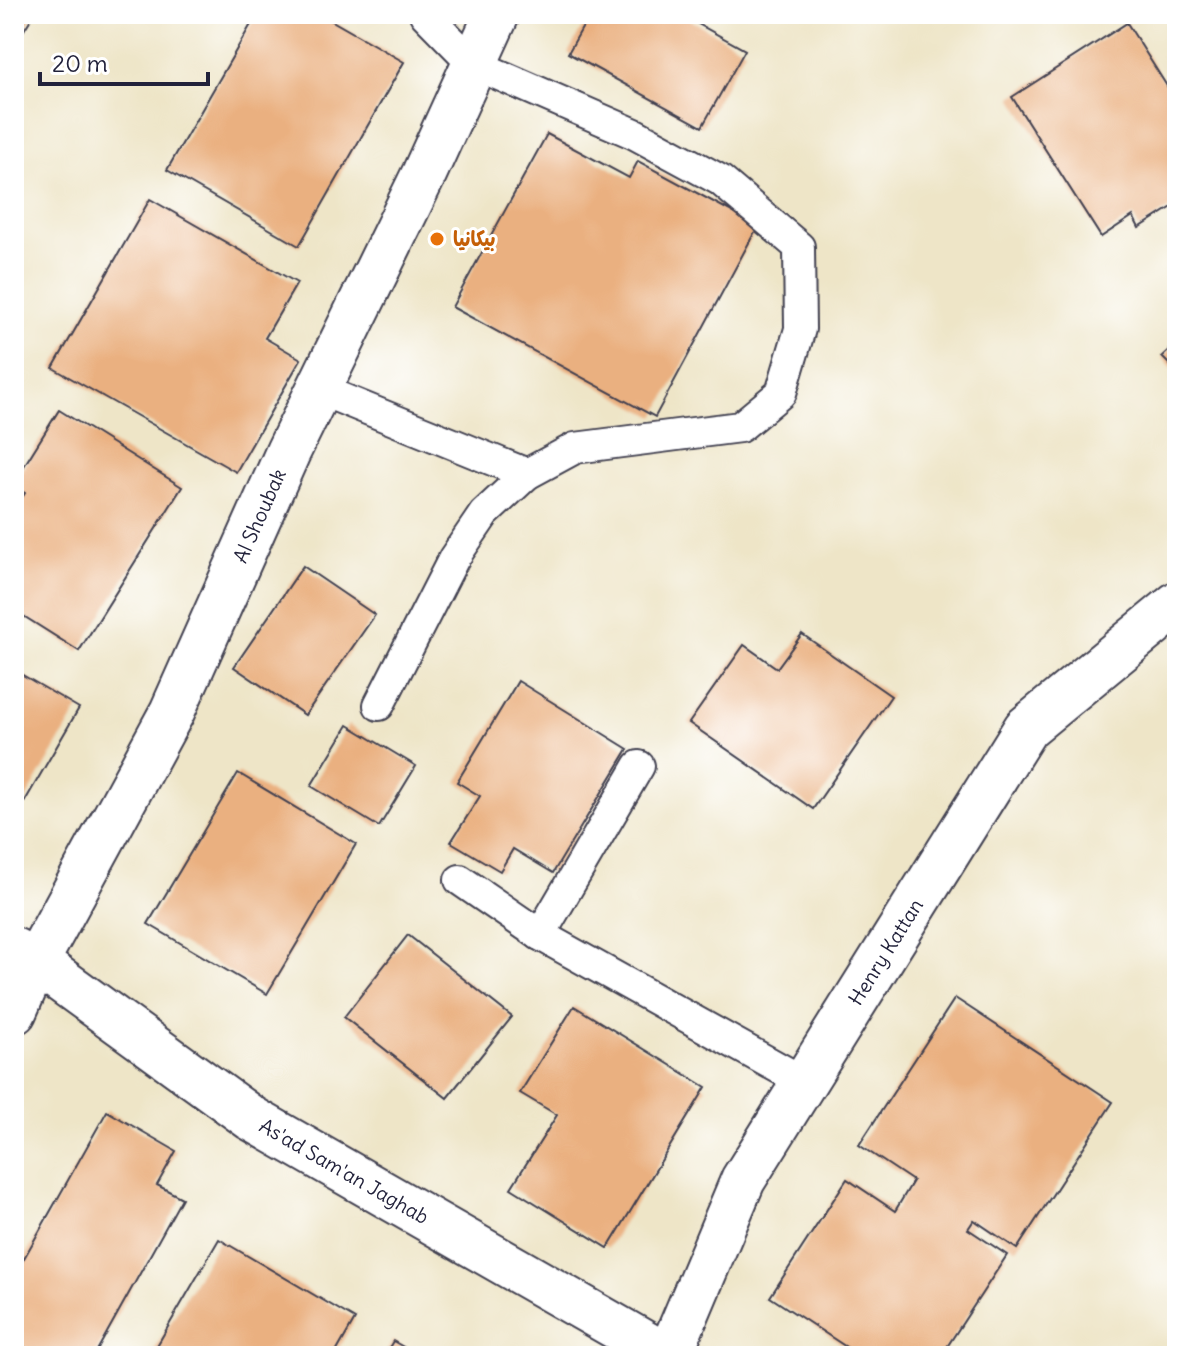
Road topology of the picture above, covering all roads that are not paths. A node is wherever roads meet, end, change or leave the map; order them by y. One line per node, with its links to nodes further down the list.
1 (425, 14): 3 (lane)
2 (497, 14): 3 (street, Al Shoubak)
3 (474, 64): 4 (street, Al Shoubak); 5 (lane)
4 (318, 389): 5 (lane); 11 (street, Al Shoubak)
5 (527, 474): 7 (lane)
6 (1177, 604): 13 (street, Henry Kattan)
7 (379, 705)
8 (639, 766): 10 (lane)
9 (460, 880): 10 (lane)
10 (540, 935): 13 (lane)
11 (25, 956): 12 (street, Al Shoubak); 14 (street, As'ad Sam'an Jaghab)
12 (14, 1012)
13 (804, 1082): 14 (street, Henry Kattan)
14 (668, 1356)

